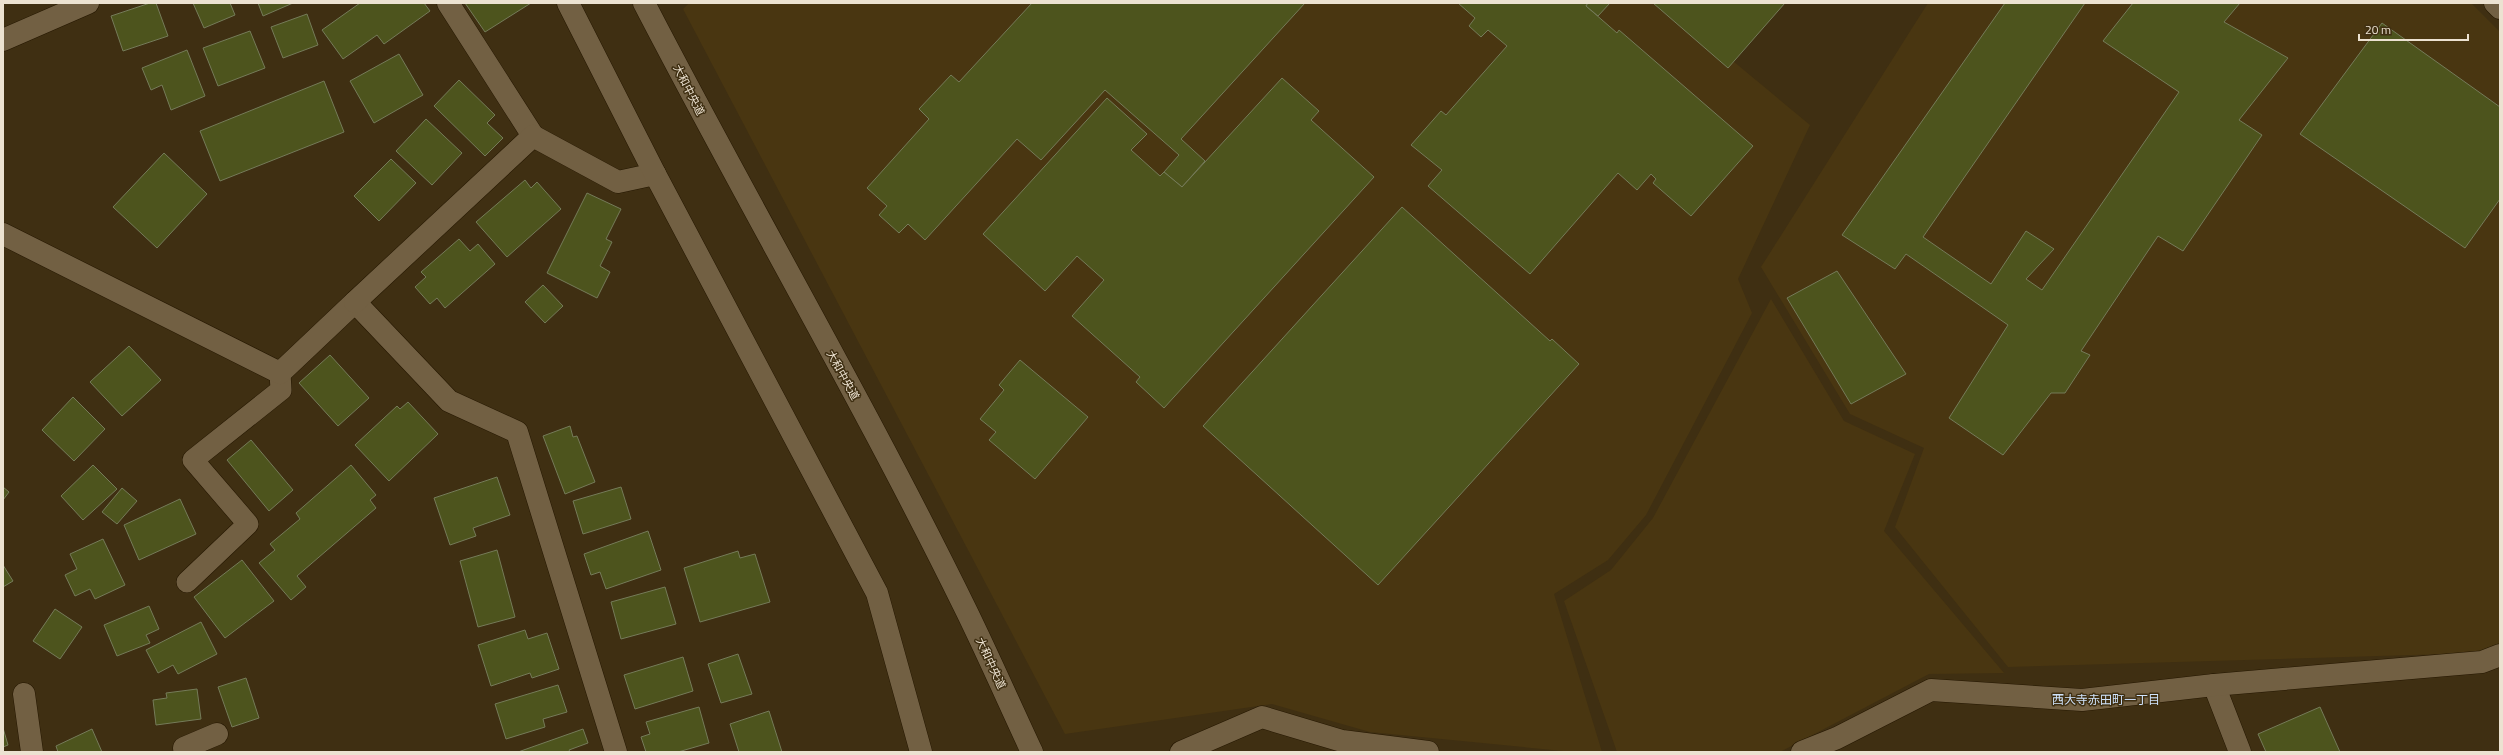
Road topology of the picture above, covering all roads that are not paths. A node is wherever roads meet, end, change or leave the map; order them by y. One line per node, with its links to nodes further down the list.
1 (88, 3): 7 (street)
2 (448, 3): 8 (street)
3 (568, 3): 9 (street)
4 (644, 3): 23 (street, 大和中央道)
5 (2495, 3): 6 (street)
6 (2500, 8)
7 (3, 40)
8 (532, 136): 9 (street); 11 (street)
9 (655, 174): 22 (street)
10 (3, 234): 12 (street)
11 (355, 302): 12 (street); 21 (street)
12 (280, 373): 13 (lane)
13 (187, 582)
14 (2500, 655): 15 (street)
15 (2214, 685): 26 (street); 27 (street)
16 (24, 694): 19 (street)
17 (217, 734): 20 (street)
18 (1340, 747): 24 (street); 25 (street)
19 (32, 752)
20 (185, 752)
21 (616, 752)
22 (921, 752)
23 (1032, 752)
24 (1181, 752)
25 (1428, 752)
26 (1802, 752)
27 (2240, 752)

